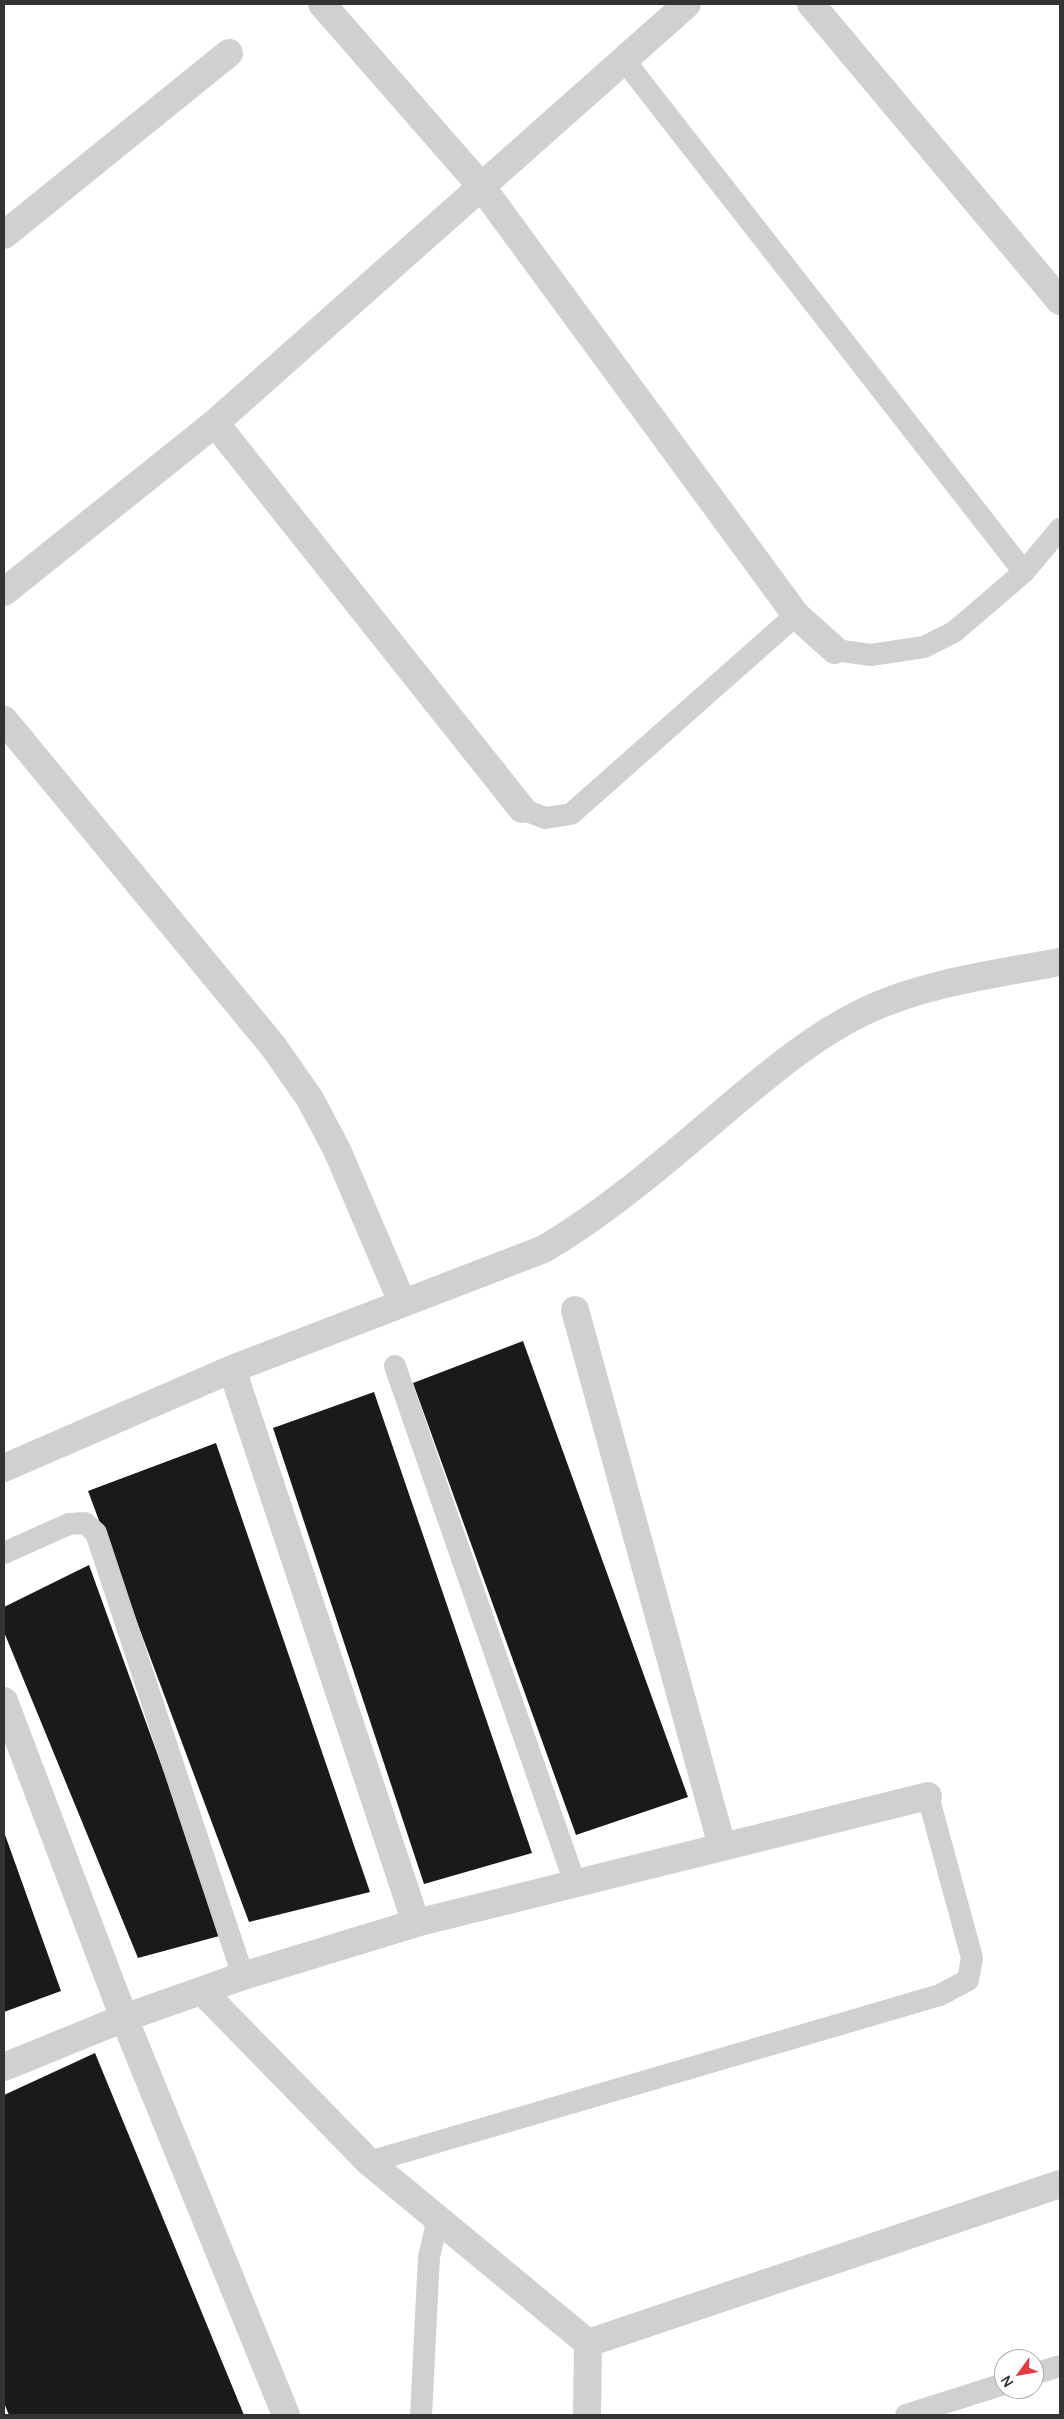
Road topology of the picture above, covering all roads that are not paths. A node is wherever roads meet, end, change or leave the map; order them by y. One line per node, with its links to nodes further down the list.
1 (322, 4): 6 (street)
2 (687, 4): 5 (street)
3 (811, 4): 8 (street)
4 (229, 53): 7 (street)
5 (624, 60): 6 (street); 11 (lane)
6 (481, 186): 9 (street); 13 (street)
7 (4, 235)
8 (1060, 301)
9 (215, 423): 12 (street); 16 (street)
10 (1060, 530): 11 (lane)
11 (1024, 572): 14 (lane)
12 (4, 592)
13 (796, 615): 14 (street); 16 (lane)
14 (835, 650)
15 (4, 720): 18 (street)
16 (522, 809)
17 (1060, 962): 18 (street)
18 (402, 1302): 21 (street)
19 (575, 1310): 26 (street)
20 (394, 1366): 27 (lane)
21 (232, 1369): 22 (street); 28 (street)
22 (4, 1468)
23 (4, 1553): 29 (lane)
24 (4, 1701): 31 (street)
25 (928, 1796): 26 (street); 33 (lane)
26 (722, 1846): 27 (street)
27 (574, 1883): 28 (street)
28 (416, 1922): 29 (street)
29 (243, 1976): 30 (street)
30 (203, 1992): 31 (street); 33 (street)
31 (124, 2018): 32 (street); 40 (street)
32 (4, 2067)
33 (369, 2162): 35 (street)
34 (1060, 2184): 36 (street)
35 (438, 2219): 36 (street); 41 (lane)
36 (588, 2343): 42 (street)
37 (1060, 2366): 38 (lane)
38 (1044, 2371)
39 (994, 2387): 43 (lane)
40 (286, 2415)
41 (421, 2415)
42 (587, 2415)
43 (906, 2415)

